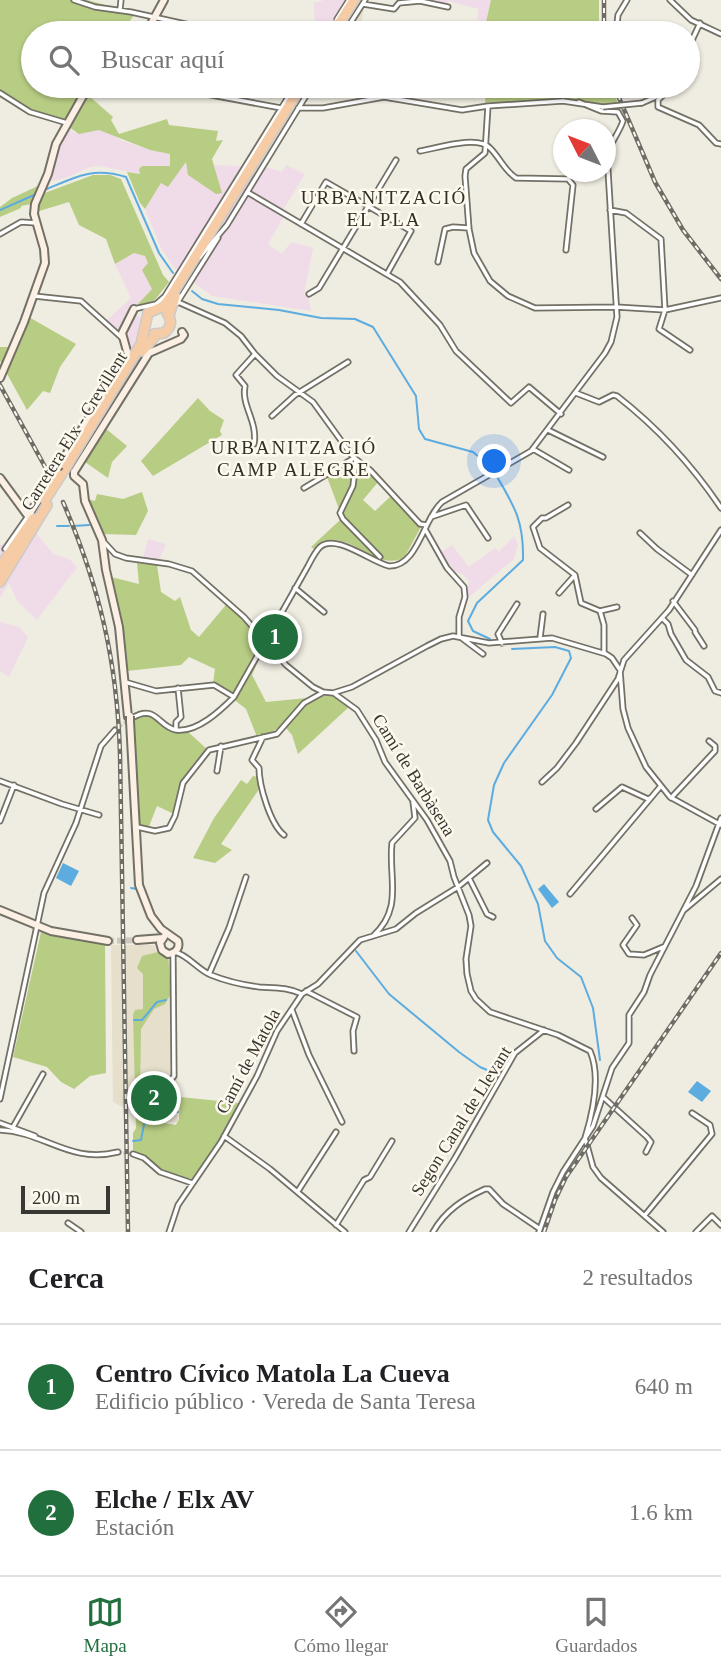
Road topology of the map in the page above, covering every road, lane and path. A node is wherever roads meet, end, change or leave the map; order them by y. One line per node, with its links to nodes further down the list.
1 (74, 0): 9 (street)
2 (121, 0): 9 (street)
3 (164, 0): 10 (street)
4 (349, 0): 13 (street)
5 (627, 0): 16 (street)
6 (670, 0): 17 (street)
7 (360, 1): 8 (street); 14 (highway); 15 (street)
8 (448, 7)
9 (120, 10): 10 (street)
10 (155, 18): 11 (street); 12 (street)
11 (153, 21)
12 (169, 21)
13 (336, 21)
14 (345, 21)
15 (350, 21)
16 (617, 21)
17 (696, 21)
18 (700, 23): 19 (street)
19 (721, 34)
20 (0, 93): 35 (street)
21 (82, 98): 35 (street)
22 (227, 98): 33 (street)
23 (287, 98): 33 (street)
24 (295, 98): 53 (highway)
25 (296, 98): 51 (highway)
26 (304, 98): 34 (street)
27 (378, 98): 34 (street)
28 (390, 98): 32 (street)
29 (653, 98): 31 (street, bridge)
30 (660, 98): 37 (street)
31 (579, 102): 32 (street); 42 (street)
32 (488, 106): 36 (street)
33 (281, 108): 48 (street)
34 (298, 108): 40 (street)
35 (69, 123): 43 (street)
36 (486, 145): 38 (street); 46 (street); 50 (street)
37 (721, 145)
38 (421, 151)
39 (396, 160): 41 (street)
40 (247, 192): 44 (street); 45 (street)
41 (369, 206): 44 (street); 49 (street); 54 (street)
42 (610, 210): 59 (street); 62 (street)
43 (37, 223): 47 (street); 56 (street)
44 (301, 224): 49 (street)
45 (227, 225): 51 (street); 58 (street)
46 (469, 228): 52 (street); 59 (street)
47 (0, 234)
48 (202, 236): 53 (street); 60 (street)
49 (343, 249): 54 (street); 55 (street)
50 (566, 250)
51 (200, 257): 63 (highway)
52 (438, 262)
53 (188, 269): 61 (highway)
54 (387, 274): 74 (street)
55 (309, 293)
56 (34, 296): 67 (street); 71 (street)
57 (721, 298): 62 (street)
58 (178, 302): 63 (street); 69 (street)
59 (616, 307): 62 (street); 73 (street)
60 (134, 309): 61 (street); 64 (street); 67 (street)
61 (155, 310): 63 (highway); 64 (highway, Carretera Elx - Crevillent)
62 (665, 310): 68 (street)
63 (170, 318): 65 (street); 66 (highway, Carretera Elx - Crevillent)
64 (145, 325): 66 (highway); 82 (highway, Carretera Elx - Crevillent)
65 (182, 332): 66 (street); 94 (street)
66 (161, 334): 82 (highway, Carretera Elx - Crevillent)
67 (122, 338): 82 (street)
68 (690, 349)
69 (255, 354): 72 (street); 77 (street)
70 (348, 362): 72 (street)
71 (0, 378)
72 (301, 392): 75 (street); 80 (street)
73 (576, 393): 74 (street); 87 (street)
74 (561, 414): 76 (street)
75 (272, 416)
76 (548, 430): 78 (street); 79 (street)
77 (254, 444)
78 (533, 449): 81 (street); 89 (street)
79 (603, 457)
80 (355, 459): 84 (street); 90 (street); 96 (street)
81 (569, 470)
82 (61, 474): 85 (highway, Carretera Elx - Crevillent, bridge)
83 (0, 478): 88 (street)
84 (304, 488)
85 (44, 501): 88 (street); 97 (highway); 98 (highway, Carretera Elx - Crevillent); 101 (highway, Carretera Elx - Crevillent)
86 (568, 505): 99 (street)
87 (721, 508)
88 (28, 516): 95 (street)
89 (429, 518): 90 (street); 93 (street)
90 (426, 526): 102 (street); 111 (street)
91 (721, 530): 100 (street)
92 (640, 533): 100 (street)
93 (488, 537)
94 (103, 541): 113 (street); 119 (street)
95 (5, 549)
96 (380, 557)
97 (0, 567)
98 (0, 573)
99 (575, 575): 103 (street); 107 (street)
100 (692, 575): 104 (street)
101 (0, 583)
102 (295, 588): 108 (street); 113 (street)
103 (559, 593)
104 (673, 601): 110 (street); 115 (street)
105 (517, 604): 114 (street)
106 (617, 607): 107 (street)
107 (600, 611): 116 (street)
108 (324, 612)
109 (543, 614): 112 (street)
110 (662, 618): 118 (street); 123 (street)
111 (459, 636): 114 (street); 117 (street); 122 (street)
112 (540, 638): 114 (street); 116 (street)
113 (265, 642): 121 (street); 124 (street)
114 (502, 643)
115 (704, 646)
116 (604, 653): 118 (street)
117 (483, 654)
118 (620, 670): 133 (street); 135 (street)
119 (126, 682): 120 (street); 125 (street)
120 (178, 688): 124 (street); 127 (street)
121 (323, 692): 122 (street); 128 (street)
122 (333, 693): 138 (street, Camí de Barbàsena)
123 (721, 693)
124 (234, 697): 127 (street)
125 (130, 719): 127 (street); 144 (street)
126 (115, 730): 140 (street)
127 (176, 730)
128 (263, 737): 130 (street); 145 (street)
129 (709, 741): 137 (street)
130 (221, 746): 131 (street); 144 (street)
131 (217, 771)
132 (0, 781): 134 (street)
133 (542, 782)
134 (14, 785): 140 (street); 142 (street)
135 (660, 787): 136 (street); 137 (street)
136 (652, 797): 139 (street); 151 (street)
137 (671, 798): 143 (street)
138 (413, 801): 150 (street, Camí de Barbàsena); 157 (street)
139 (596, 809)
140 (80, 810): 141 (street); 156 (street)
141 (99, 815)
142 (0, 821)
143 (720, 822): 153 (street)
144 (136, 829): 158 (street)
145 (284, 835)
146 (487, 863): 148 (street, Camí de Matola)
147 (246, 877): 163 (street)
148 (469, 878): 150 (street, Camí de Matola); 154 (street)
149 (721, 879): 153 (street)
150 (458, 887): 157 (street, Camí de Matola); 166 (street, Camí de Barbàsena)
151 (570, 894)
152 (0, 910): 156 (street)
153 (683, 912): 161 (street)
154 (493, 918)
155 (632, 918): 161 (street)
156 (38, 926): 160 (street); 171 (street)
157 (371, 937): 164 (street, Camí de Matola)
158 (164, 939): 159 (street); 162 (street); 162 (street)
159 (137, 940)
160 (107, 941)
161 (665, 946): 170 (street)
162 (173, 953): 163 (street); 169 (street)
163 (209, 974): 164 (street)
164 (304, 992): 165 (street, Camí de Matola); 167 (street)
165 (292, 1008): 173 (street); 178 (street, Camí de Matola)
166 (544, 1030): 179 (street, Camí de Barbàsena); 195 (street, Segon Canal de Llevant)
167 (354, 1051)
168 (43, 1074): 175 (street)
169 (170, 1081)
170 (603, 1097): 179 (street); 183 (street)
171 (0, 1099)
172 (692, 1113): 187 (street)
173 (342, 1122)
174 (0, 1123): 175 (street)
175 (13, 1127): 180 (street)
176 (0, 1129): 180 (street)
177 (336, 1132): 186 (street)
178 (224, 1136): 185 (street, Camí de Matola); 186 (street)
179 (585, 1138): 187 (street); 191 (street)
180 (43, 1141): 182 (street)
181 (392, 1141): 189 (street)
182 (118, 1152)
183 (646, 1152)
184 (133, 1154): 185 (street)
185 (192, 1183): 193 (street, Camí de Matola)
186 (298, 1191): 189 (street)
187 (645, 1215): 197 (street)
188 (68, 1223): 192 (street)
189 (336, 1225): 194 (street)
190 (721, 1225): 198 (street)
191 (539, 1230): 196 (street)
192 (82, 1232)
193 (169, 1232)
194 (345, 1232)
195 (409, 1232)
196 (433, 1232)
197 (663, 1232)
198 (696, 1232)

